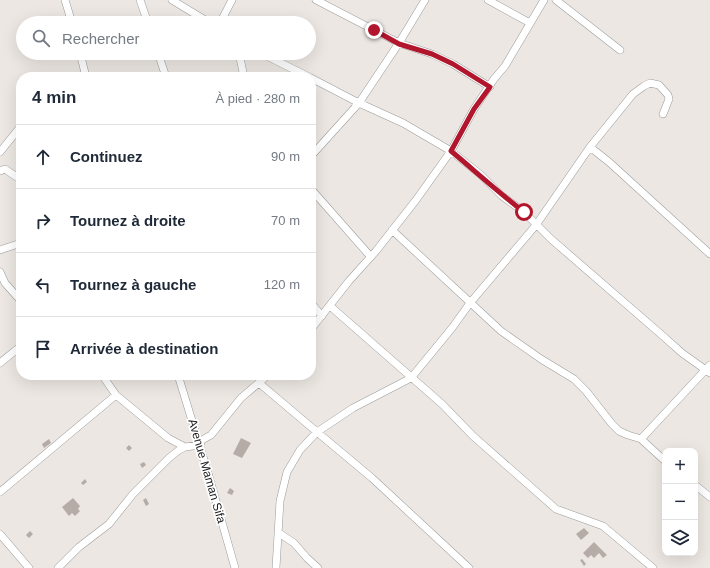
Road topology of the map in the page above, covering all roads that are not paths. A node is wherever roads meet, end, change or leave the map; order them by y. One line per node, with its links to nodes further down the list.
1 (65, 0): 10 (street)
2 (140, 0): 11 (street)
3 (172, 0): 12 (street)
4 (232, 0): 13 (street)
5 (316, 0): 15 (street)
6 (425, 0): 15 (street)
7 (488, 0): 14 (street)
8 (544, 0): 14 (street)
9 (556, 0): 16 (street)
10 (70, 16)
11 (146, 16)
12 (198, 16)
13 (224, 16)
14 (530, 23): 26 (street)
15 (399, 44): 26 (street); 27 (street)
16 (620, 50)
17 (81, 60): 21 (street)
18 (160, 60): 22 (street)
19 (240, 60): 23 (street)
20 (275, 60): 24 (street)
21 (83, 72)
22 (164, 72)
23 (243, 72)
24 (300, 72)
25 (316, 80): 27 (street)
26 (490, 87): 32 (street)
27 (359, 103): 31 (street); 32 (street)
28 (663, 114): 30 (street)
29 (16, 132): 33 (street)
30 (590, 147): 38 (street); 42 (street)
31 (316, 150)
32 (451, 151): 38 (street); 39 (street)
33 (0, 152)
34 (0, 162): 35 (street)
35 (2, 170): 36 (street)
36 (16, 177)
37 (316, 196): 43 (street)
38 (536, 225): 46 (street); 53 (street)
39 (392, 230): 43 (street); 46 (street)
40 (16, 245): 41 (street)
41 (0, 250)
42 (710, 254)
43 (370, 257): 47 (street)
44 (0, 272): 45 (street)
45 (16, 295)
46 (470, 303): 54 (street); 61 (street)
47 (330, 306): 49 (street); 54 (street)
48 (316, 309): 49 (street)
49 (322, 316): 50 (street)
50 (316, 323)
51 (16, 350): 52 (street)
52 (0, 363)
53 (709, 369): 61 (street)
54 (411, 378): 60 (street); 76 (street)
55 (106, 380): 59 (street)
56 (180, 380): 62 (street, Avenue Maman Sifa)
57 (262, 380): 58 (street)
58 (259, 383): 60 (street); 62 (street)
59 (116, 395): 63 (street); 66 (street)
60 (317, 432): 68 (street); 75 (street)
61 (641, 439): 64 (street)
62 (200, 445): 63 (street); 72 (street, Avenue Maman Sifa)
63 (185, 447): 71 (street)
64 (662, 458)
65 (698, 487): 67 (street)
66 (0, 492)
67 (710, 497)
68 (279, 533): 73 (street); 74 (street)
69 (0, 534): 70 (street)
70 (29, 568)
71 (58, 568)
72 (235, 568)
73 (276, 568)
74 (318, 568)
75 (469, 568)
76 (652, 568)

